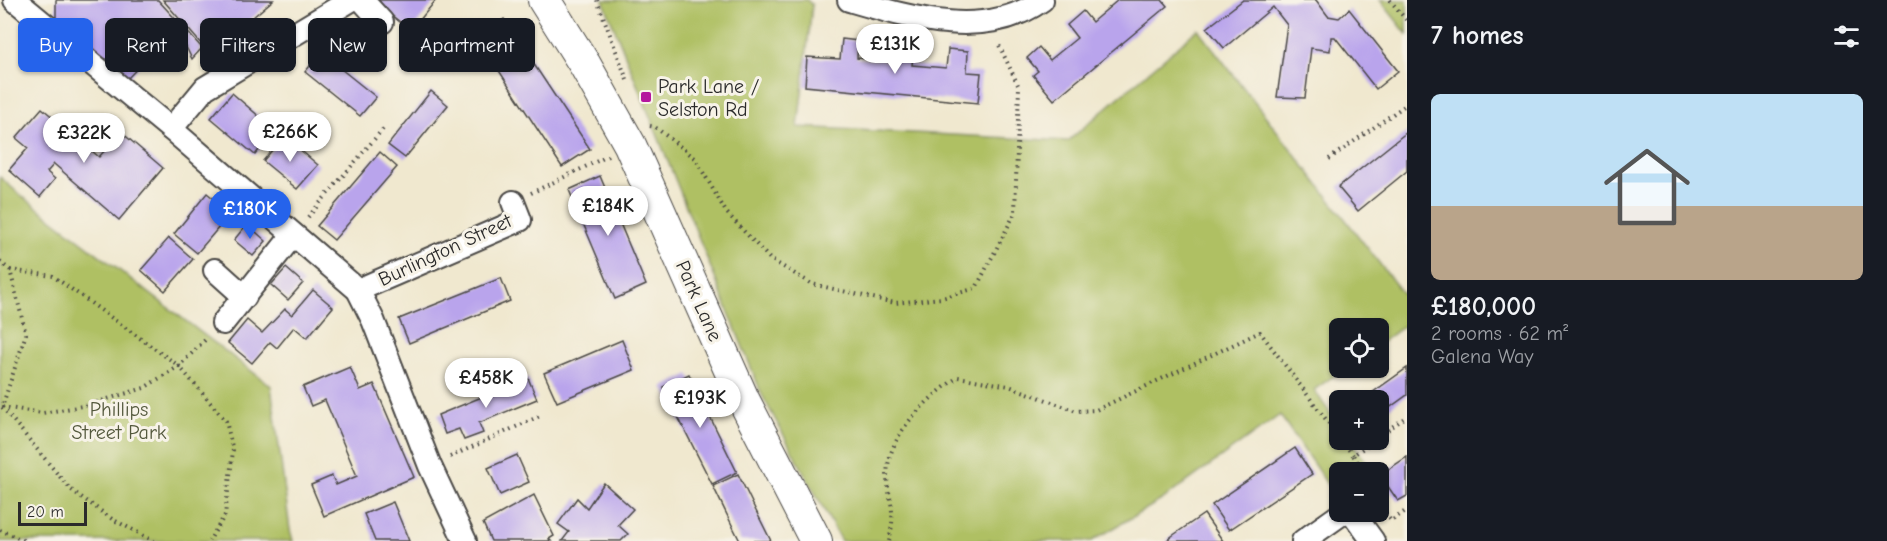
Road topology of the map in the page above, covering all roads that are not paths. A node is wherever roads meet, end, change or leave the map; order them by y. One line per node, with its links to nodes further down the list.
1 (15, 0): 8 (street, Burlington Street)
2 (351, 0): 8 (street)
3 (362, 0): 7 (street)
4 (544, 0): 18 (main road, Park Lane)
5 (849, 0): 6 (street)
6 (1042, 0)
7 (378, 18)
8 (171, 129): 10 (street, Burlington Street)
9 (513, 202): 12 (street, Burlington Street)
10 (293, 235): 12 (street, Burlington Street); 13 (street)
11 (215, 270): 13 (street)
12 (358, 290): 17 (street, Burlington Street)
13 (245, 297): 14 (street)
14 (223, 322)
15 (1330, 522): 19 (street)
16 (1359, 522): 20 (street)
17 (465, 541)
18 (816, 541)
19 (1303, 541)
20 (1373, 541)

